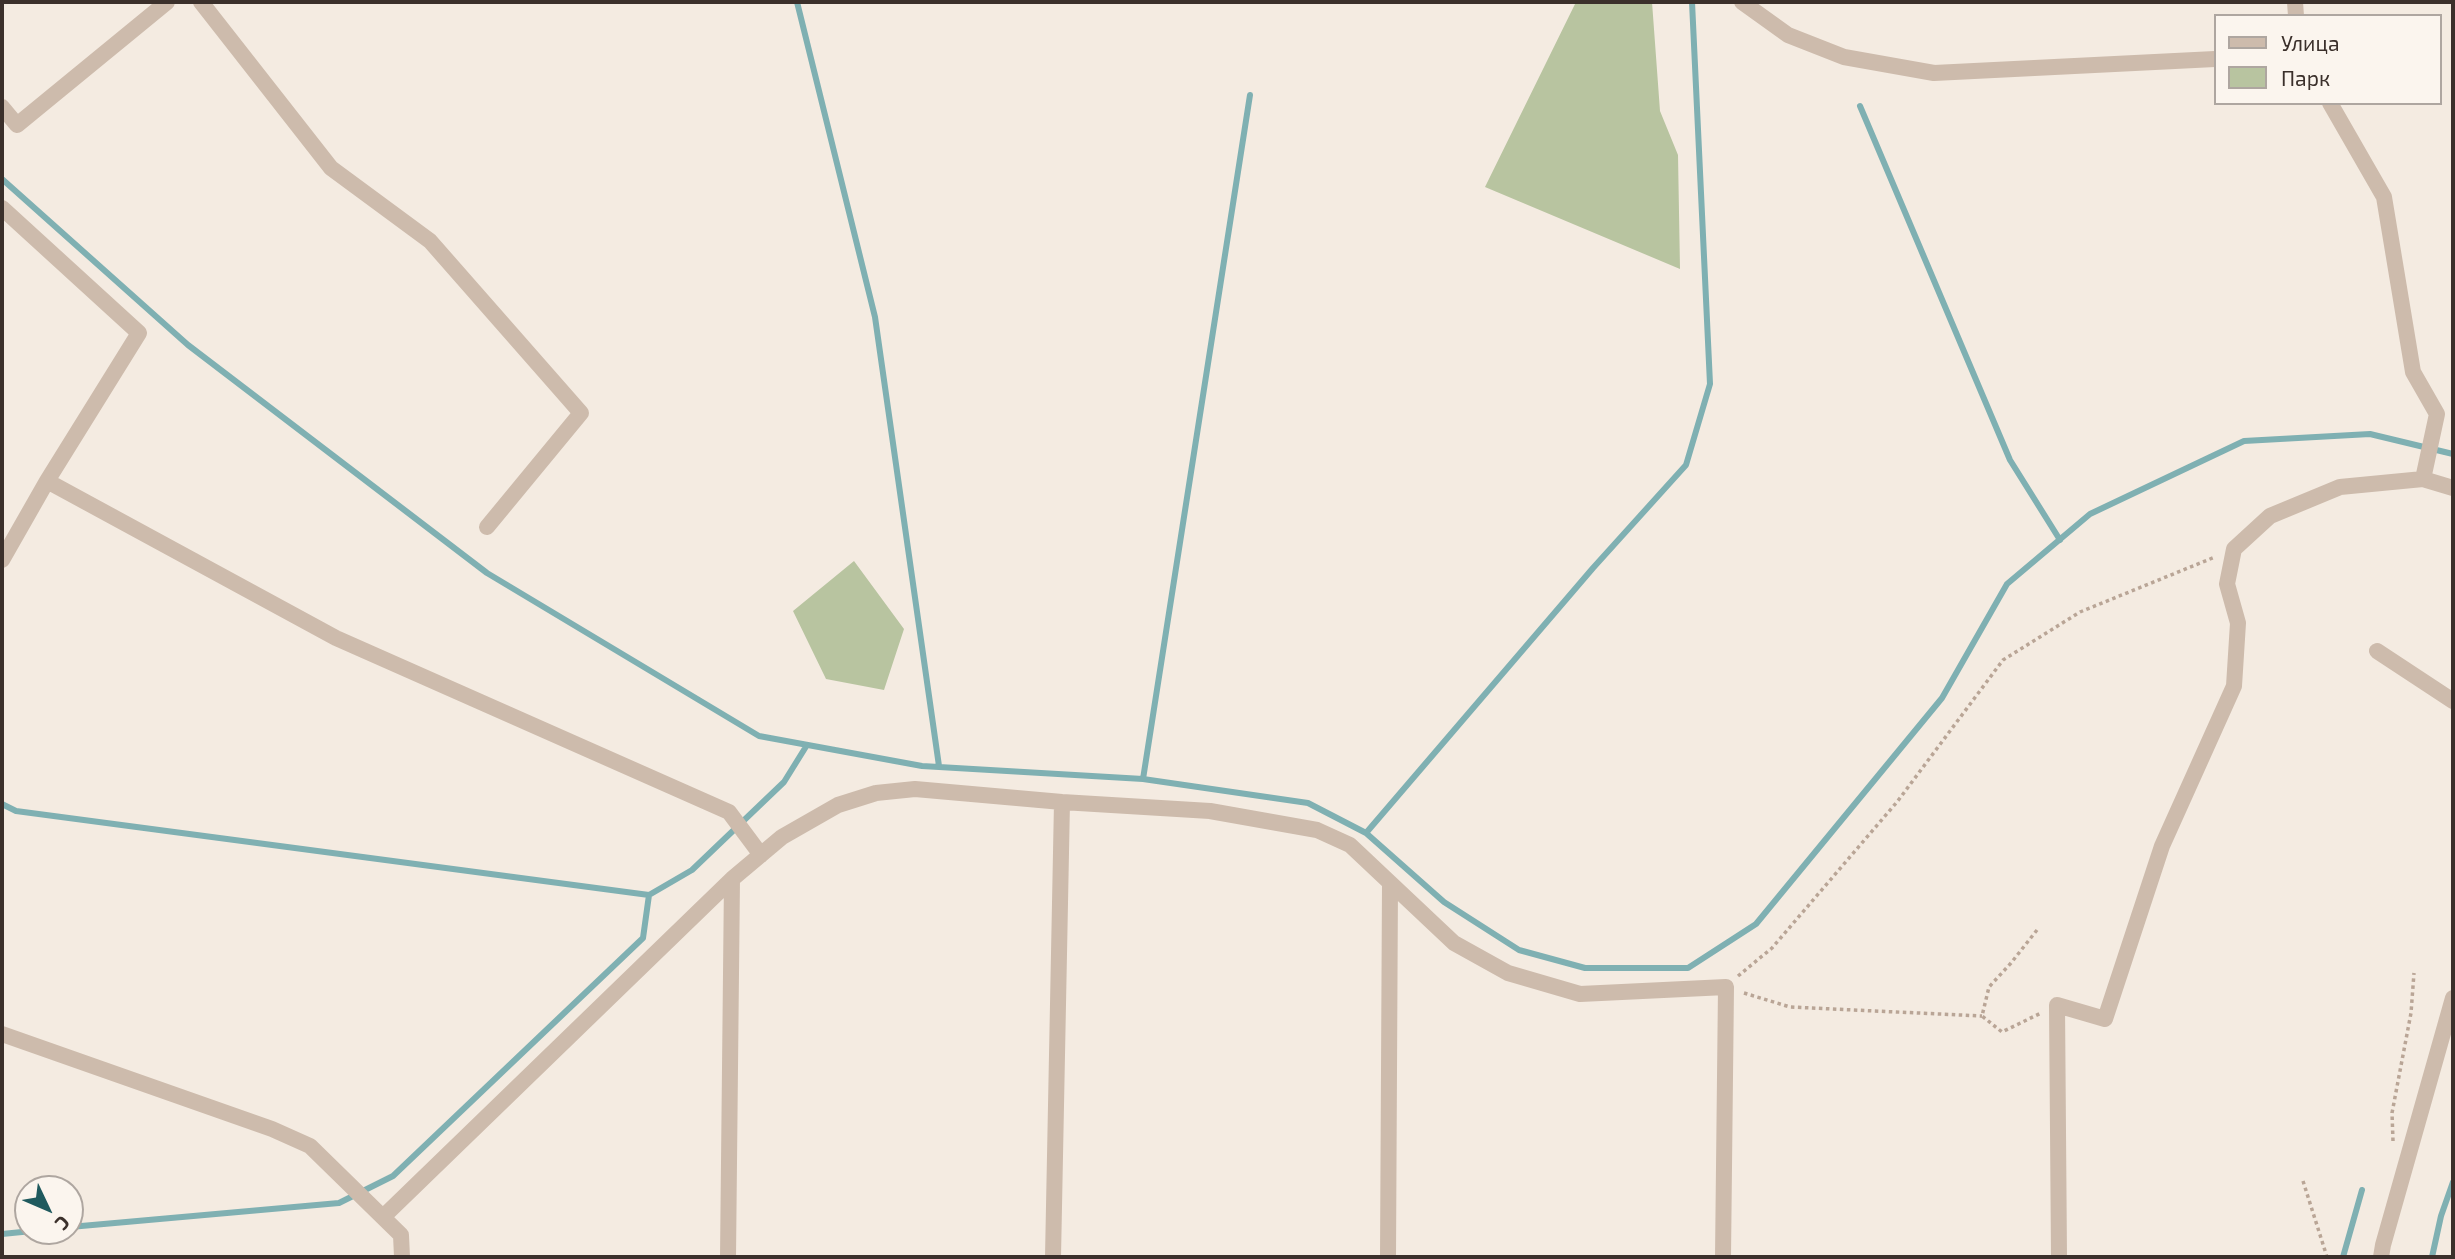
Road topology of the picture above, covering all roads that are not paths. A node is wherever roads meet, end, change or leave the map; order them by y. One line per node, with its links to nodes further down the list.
1 (167, 2): 6 (street)
2 (201, 2): 11 (street)
3 (1742, 2): 4 (street)
4 (2214, 59)
5 (2331, 105): 8 (street)
6 (2, 107)
7 (2, 208): 9 (street)
8 (2423, 478): 10 (street); 27 (street)
9 (47, 481): 12 (street); 16 (street)
10 (2453, 488)
11 (487, 527)
12 (2, 561)
13 (2376, 651): 14 (street)
14 (2453, 701)
15 (1062, 802): 16 (street); 18 (street); 24 (street)
16 (761, 855): 17 (street)
17 (732, 879): 21 (street); 23 (street)
18 (1390, 884): 25 (street); 26 (street)
19 (2453, 998): 28 (street)
20 (2, 1034): 21 (street)
21 (383, 1217): 22 (street)
22 (402, 1257)
23 (728, 1257)
24 (1053, 1257)
25 (1388, 1257)
26 (1723, 1257)
27 (2059, 1257)
28 (2381, 1257)

